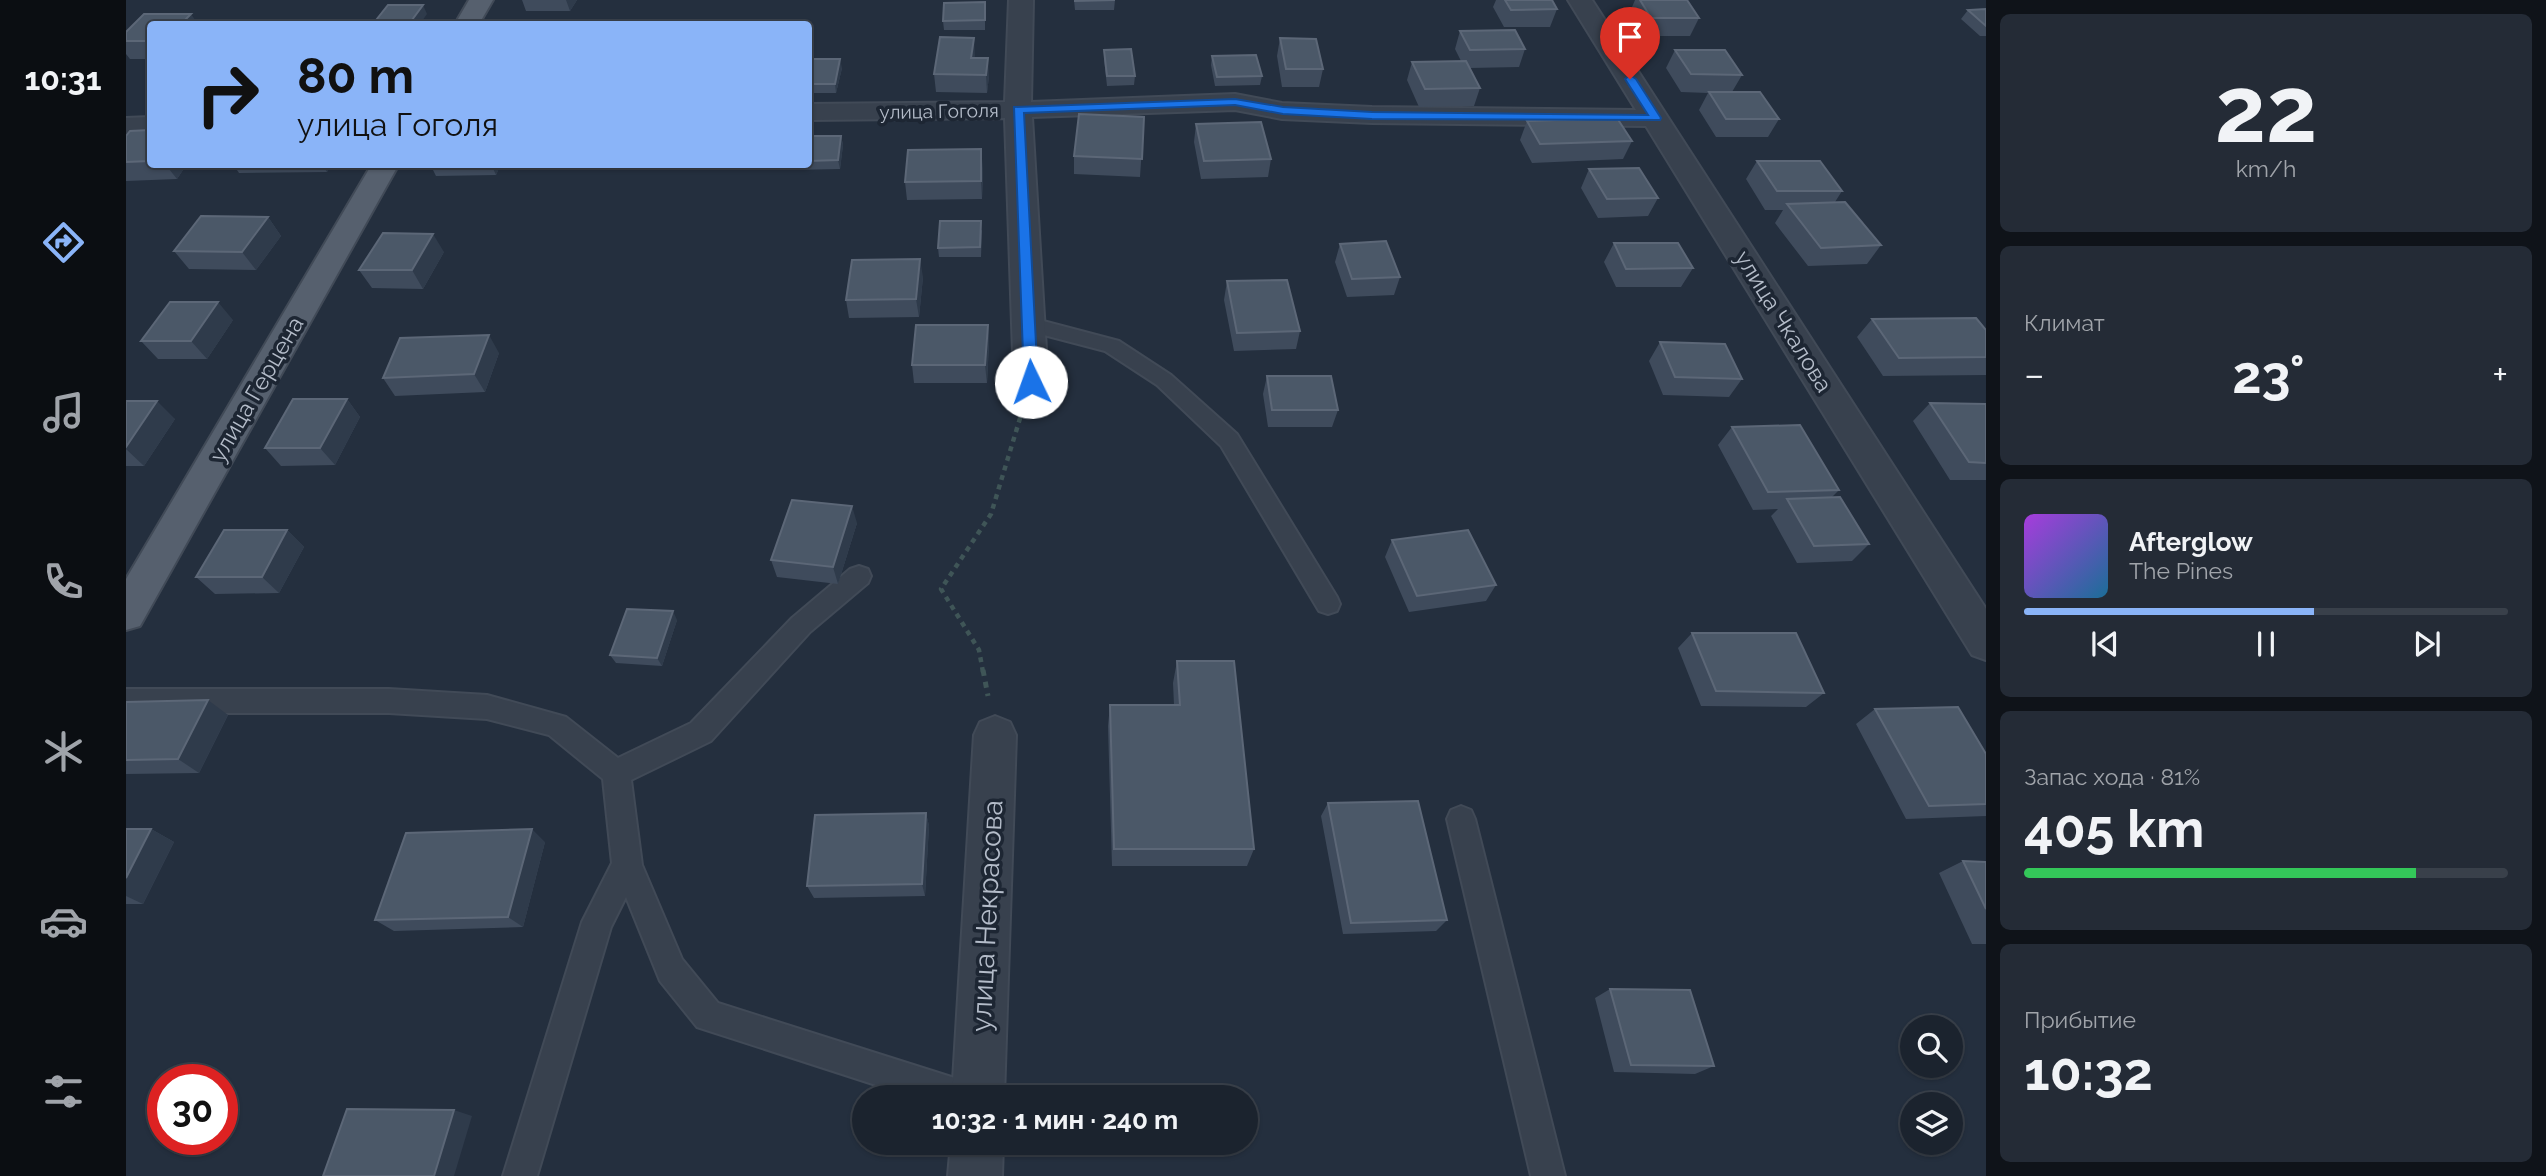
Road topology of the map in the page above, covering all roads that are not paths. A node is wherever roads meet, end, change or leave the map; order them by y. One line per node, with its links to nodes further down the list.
1 (481, 0): 4 (main road)
2 (1021, 0): 5 (street)
3 (1580, 0): 7 (street, улица Чкалова)
4 (469, 21)
5 (1018, 110): 6 (street, улица Гоголя); 7 (street, улица Гоголя); 11 (street)
6 (812, 112)
7 (1656, 118): 16 (street, улица Чкалова)
8 (147, 125): 9 (street)
9 (126, 126)
10 (384, 168): 15 (main road, улица Герцена)
11 (1028, 324): 12 (street); 14 (lane)
12 (1031, 382)
13 (859, 576): 19 (lane)
14 (1328, 604)
15 (126, 614)
16 (1986, 643)
17 (126, 701): 19 (lane)
18 (995, 735): 23 (street, улица Некрасова)
19 (616, 773): 21 (lane)
20 (1461, 819): 27 (lane)
21 (627, 865): 22 (lane); 25 (lane)
22 (926, 1085)
23 (979, 1085)
24 (976, 1155): 26 (street)
25 (520, 1176)
26 (975, 1176)
27 (1548, 1176)

